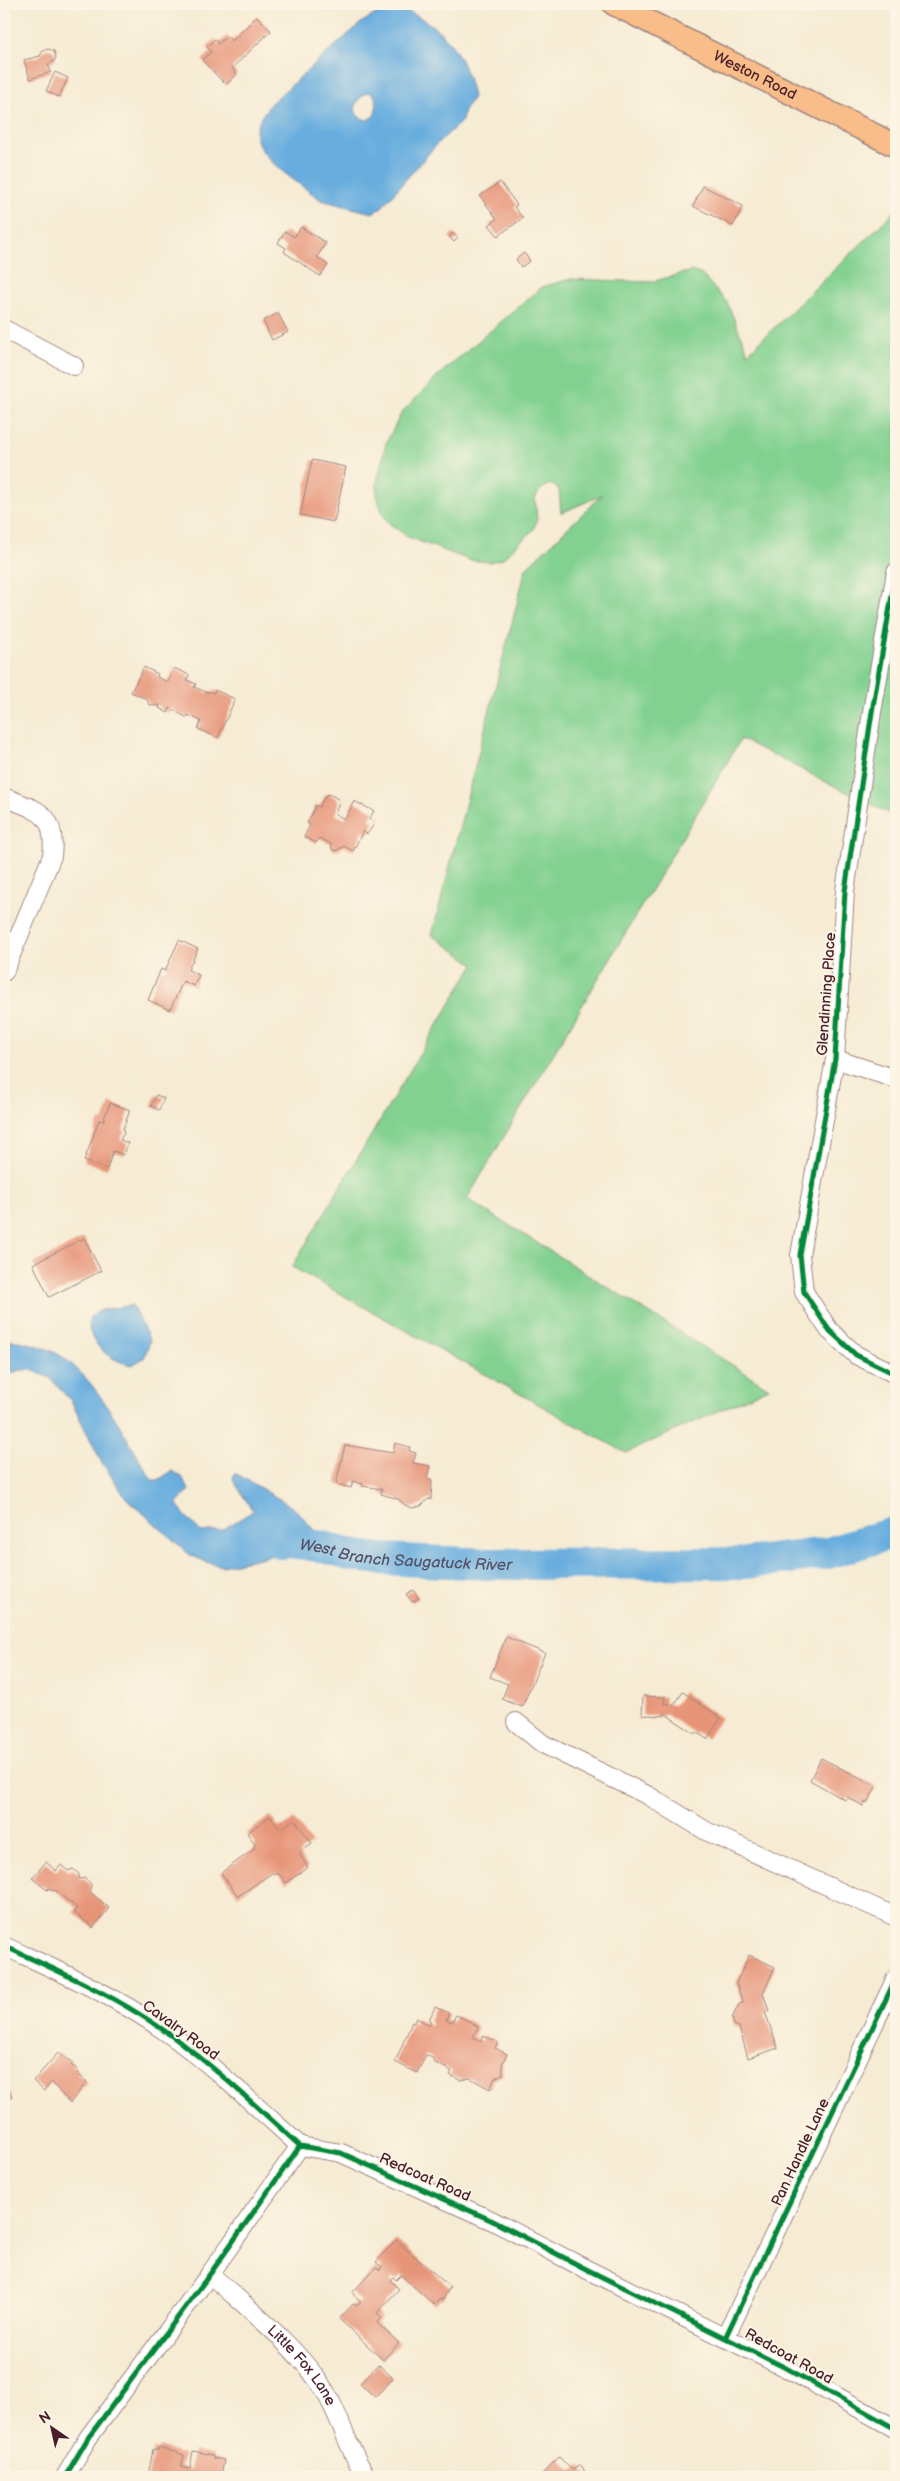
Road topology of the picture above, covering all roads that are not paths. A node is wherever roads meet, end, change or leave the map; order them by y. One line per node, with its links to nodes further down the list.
1 (614, 4): 2 (main road, Weston Road)
2 (896, 146)
3 (4, 329): 4 (street)
4 (74, 366)
5 (896, 572): 8 (street, Glendinning Place)
6 (4, 797): 7 (street)
7 (4, 972)
8 (835, 1059): 9 (street, Glendinning Place); 10 (street, Glendinning Place)
9 (896, 1079)
10 (895, 1372)
11 (516, 1722): 12 (street)
12 (896, 1917)
13 (4, 1946): 15 (street, Cavalry Road)
14 (896, 1978): 17 (street, Pan Handle Lane)
15 (300, 2146): 16 (street); 17 (street, Redcoat Road)
16 (210, 2274): 19 (street); 20 (street, Little Fox Lane)
17 (726, 2336): 18 (street, Redcoat Road)
18 (896, 2429)
19 (65, 2477)
20 (367, 2477)

